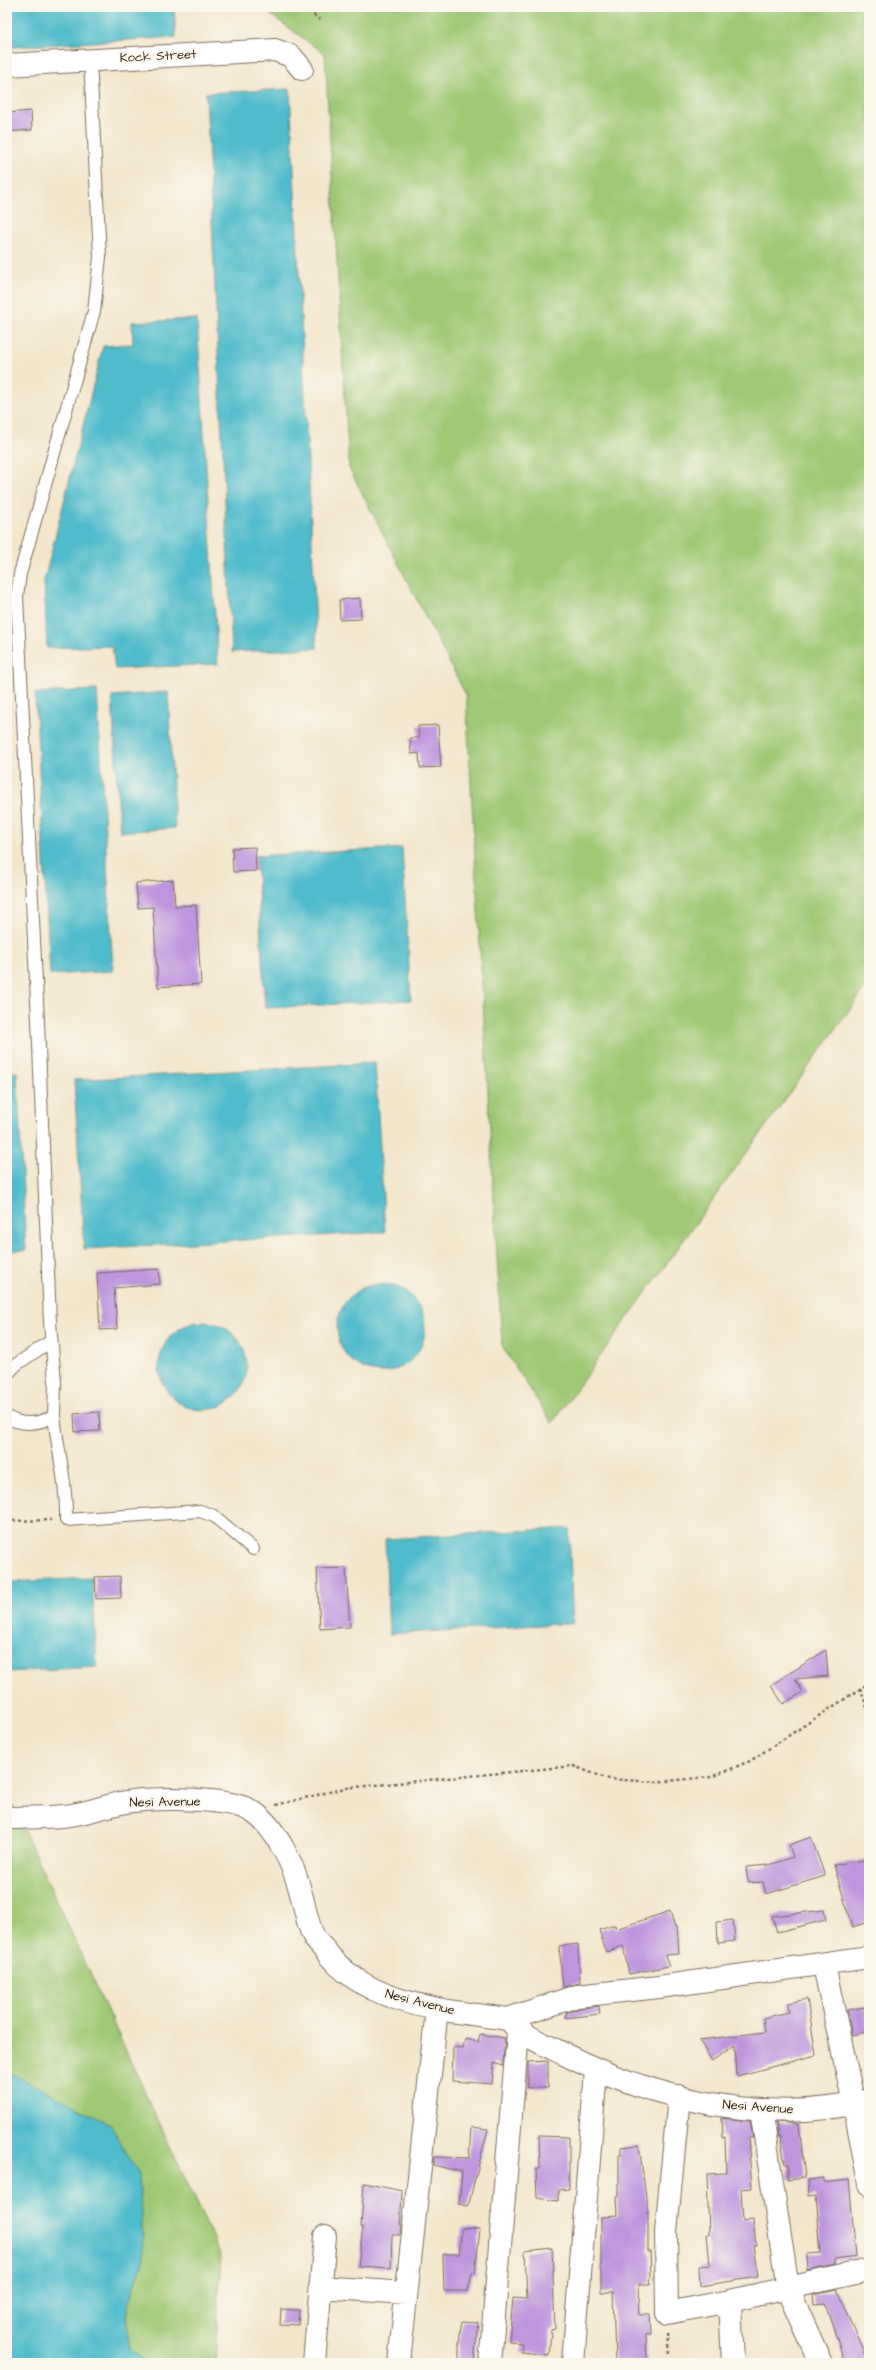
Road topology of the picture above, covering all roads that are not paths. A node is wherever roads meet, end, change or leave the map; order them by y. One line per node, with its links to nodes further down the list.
1 (90, 60): 2 (street, Kock Street); 3 (street, Kock Street); 4 (lane)
2 (7, 65)
3 (302, 69)
4 (51, 1341): 5 (lane); 6 (lane)
5 (7, 1374)
6 (54, 1416): 7 (lane); 8 (lane)
7 (7, 1417)
8 (253, 1549)
9 (7, 1817): 12 (street, Nesi Avenue)
10 (869, 1957): 11 (street)
11 (824, 1965): 13 (street); 16 (street)
12 (437, 2009): 13 (street, Nesi Avenue); 23 (street)
13 (513, 2025): 14 (street, Nesi Avenue); 27 (street)
14 (596, 2070): 15 (street, Nesi Avenue); 28 (street)
15 (679, 2096): 17 (street, Nesi Avenue); 24 (street)
16 (861, 2103): 17 (street, Nesi Avenue); 18 (street)
17 (761, 2110): 22 (street)
18 (869, 2184)
19 (326, 2236): 21 (street)
20 (869, 2270): 22 (street)
21 (320, 2287): 23 (street); 25 (street)
22 (788, 2290): 24 (street); 30 (street)
23 (406, 2293): 26 (street)
24 (730, 2302): 29 (street)
25 (314, 2363)
26 (400, 2363)
27 (490, 2363)
28 (573, 2363)
29 (733, 2363)
30 (821, 2363)

